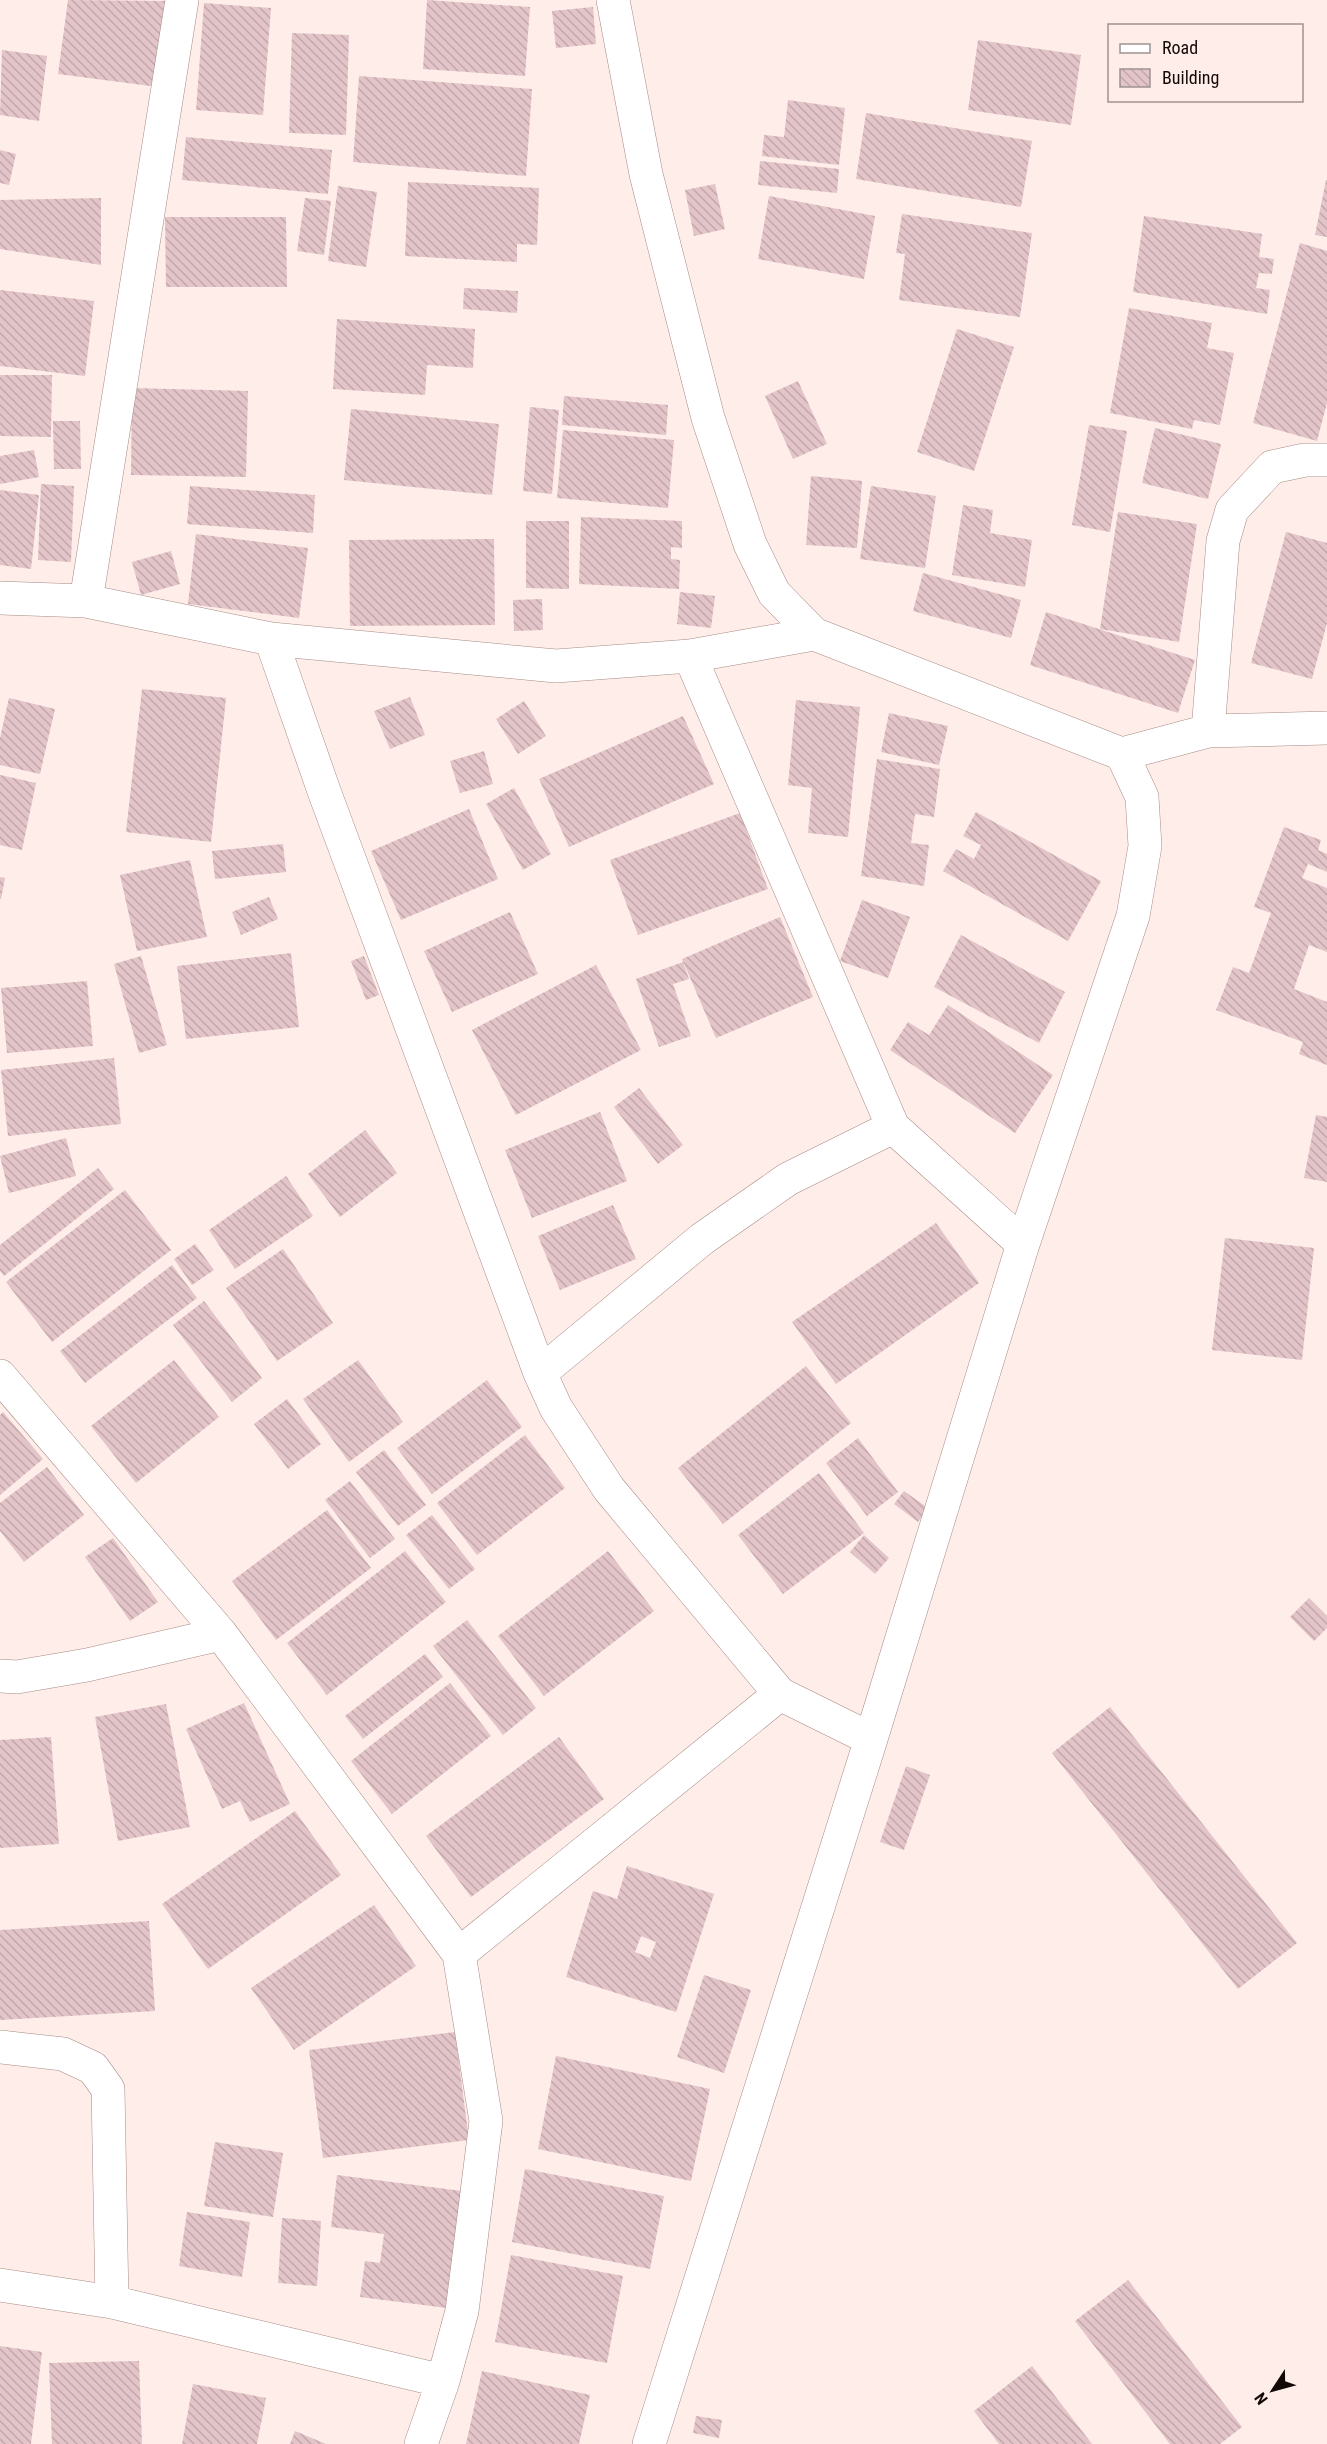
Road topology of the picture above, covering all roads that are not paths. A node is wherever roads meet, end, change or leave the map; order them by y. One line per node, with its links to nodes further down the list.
1 (182, 0): 5 (street)
2 (613, 0): 6 (street)
3 (1327, 460): 10 (street)
4 (0, 598): 5 (street)
5 (86, 601): 7 (street)
6 (814, 634): 8 (street); 11 (street)
7 (270, 639): 8 (street); 14 (street)
8 (690, 656): 12 (street)
9 (1327, 728): 10 (street)
10 (1208, 731): 11 (street)
11 (1122, 754): 13 (street)
12 (893, 1127): 13 (street); 14 (street)
13 (1023, 1244): 19 (street)
14 (540, 1373): 18 (street)
15 (0, 1376): 16 (street)
16 (221, 1634): 17 (street); 20 (street)
17 (0, 1676)
18 (780, 1694): 19 (street); 20 (street)
19 (871, 1739): 26 (street)
20 (459, 1954): 24 (street)
21 (0, 2047): 23 (street)
22 (0, 2285): 23 (street)
23 (112, 2302): 24 (street)
24 (443, 2381): 25 (street)
25 (421, 2444)
26 (648, 2444)

